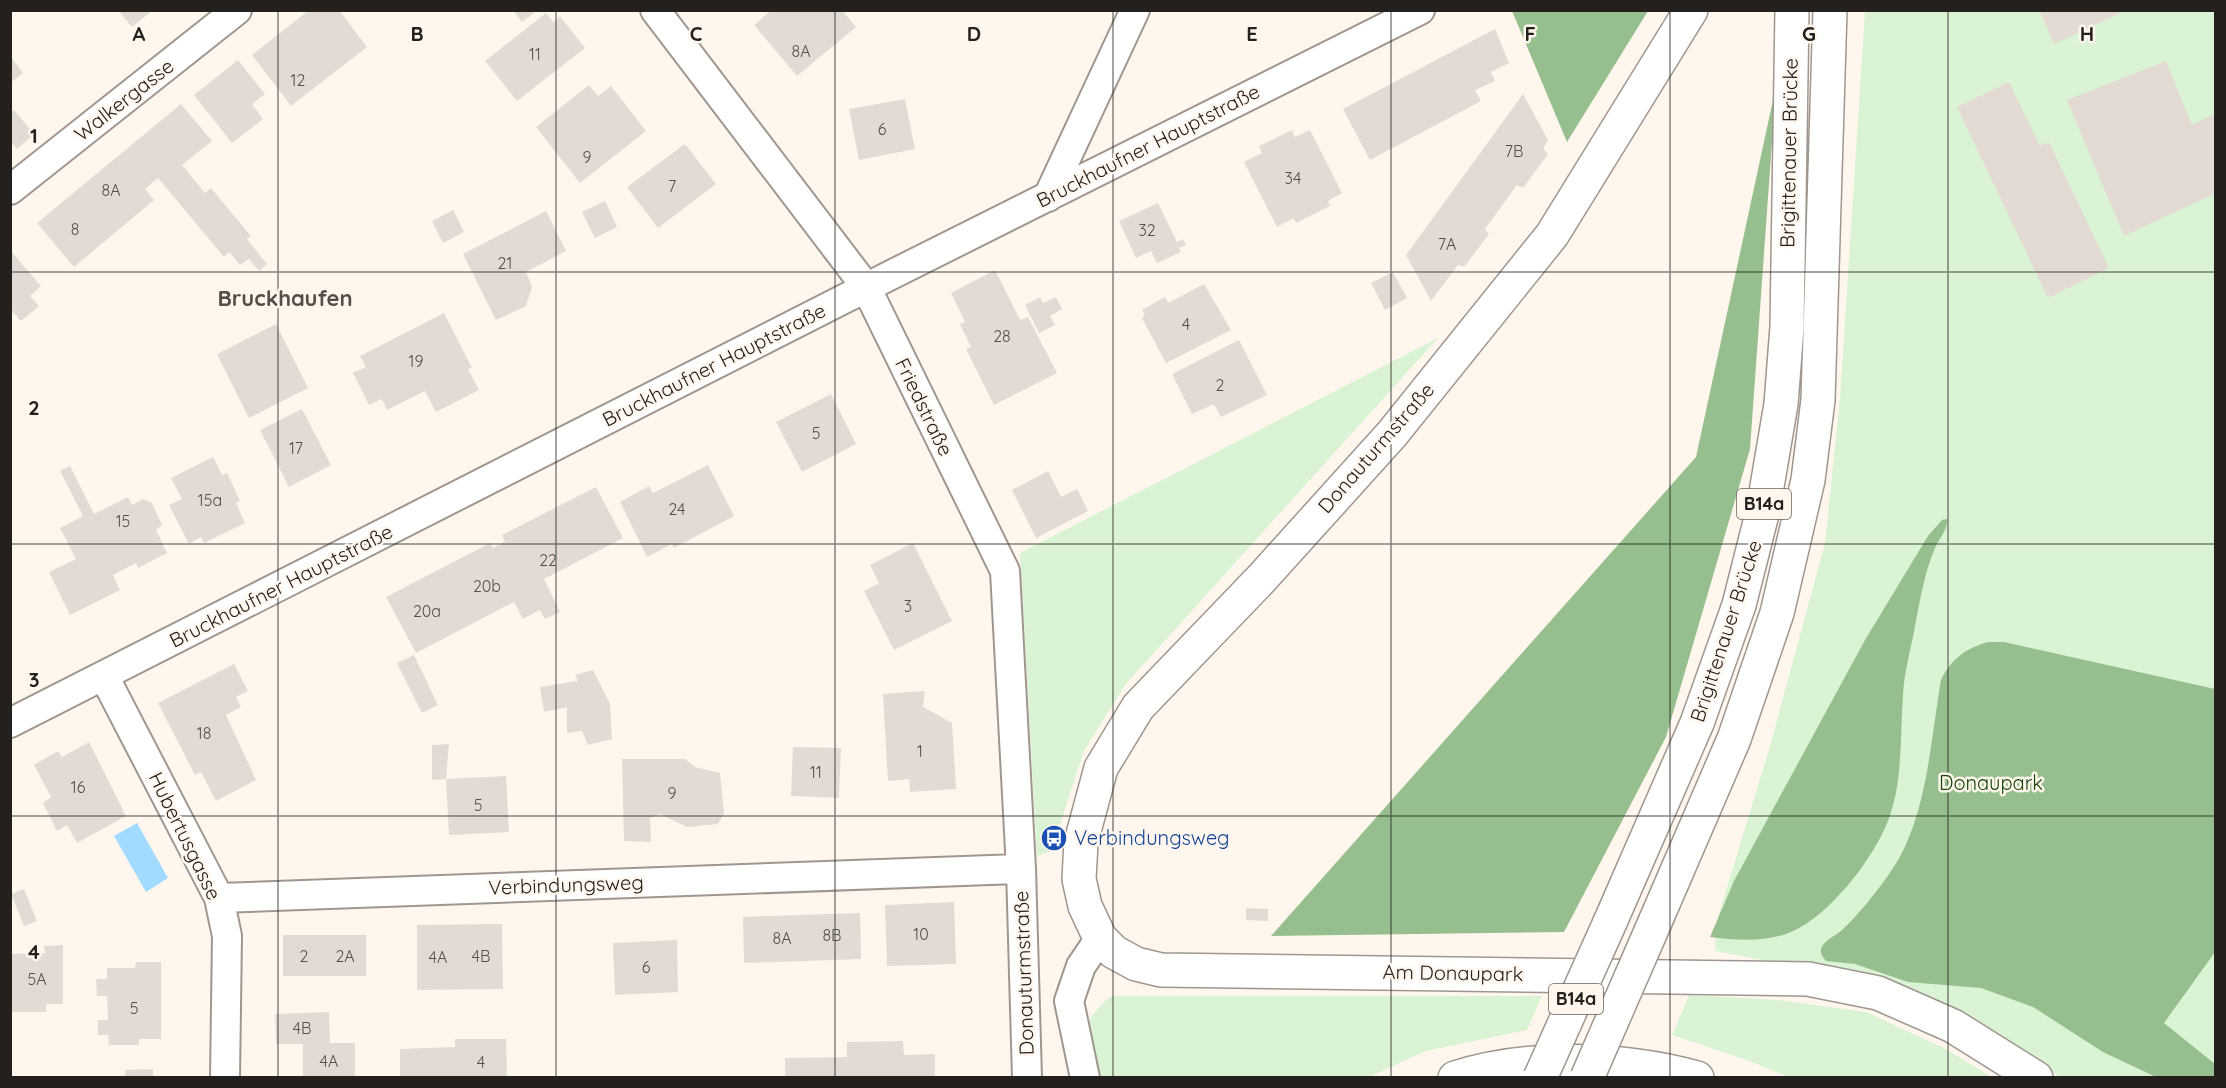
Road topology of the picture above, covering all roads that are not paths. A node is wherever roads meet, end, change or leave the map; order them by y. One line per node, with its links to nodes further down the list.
1 (237, 10): 8 (street, Walkergasse)
2 (655, 10): 10 (street, Friedstraße)
3 (1135, 10): 9 (street)
4 (1420, 10): 9 (street, Bruckhaufner Hauptstraße)
5 (1792, 10): 21 (main road, Brigittenauer Brücke / B14a, bridge)
6 (1830, 10): 22 (main road, Brigittenauer Brücke / B14a, bridge)
7 (1691, 11): 14 (main road, Donauturmstraße)
8 (10, 190)
9 (1048, 197): 10 (street, Bruckhaufner Hauptstraße)
10 (866, 288): 11 (street, Bruckhaufner Hauptstraße); 13 (street, Friedstraße)
11 (104, 676): 12 (street, Bruckhaufner Hauptstraße); 15 (street, Hubertusgasse)
12 (10, 723)
13 (1022, 869): 15 (street, Verbindungsweg); 18 (street, Donauturmstraße)
14 (1079, 879): 16 (main road, Am Donaupark)
15 (219, 897): 17 (street, Hubertusgasse)
16 (1100, 938): 19 (street); 24 (main road, Am Donaupark)
17 (225, 1077)
18 (1027, 1077)
19 (1085, 1077)
20 (1455, 1077): 23 (main road)
21 (1540, 1077)
22 (1587, 1077)
23 (1697, 1077)
24 (2036, 1077)

